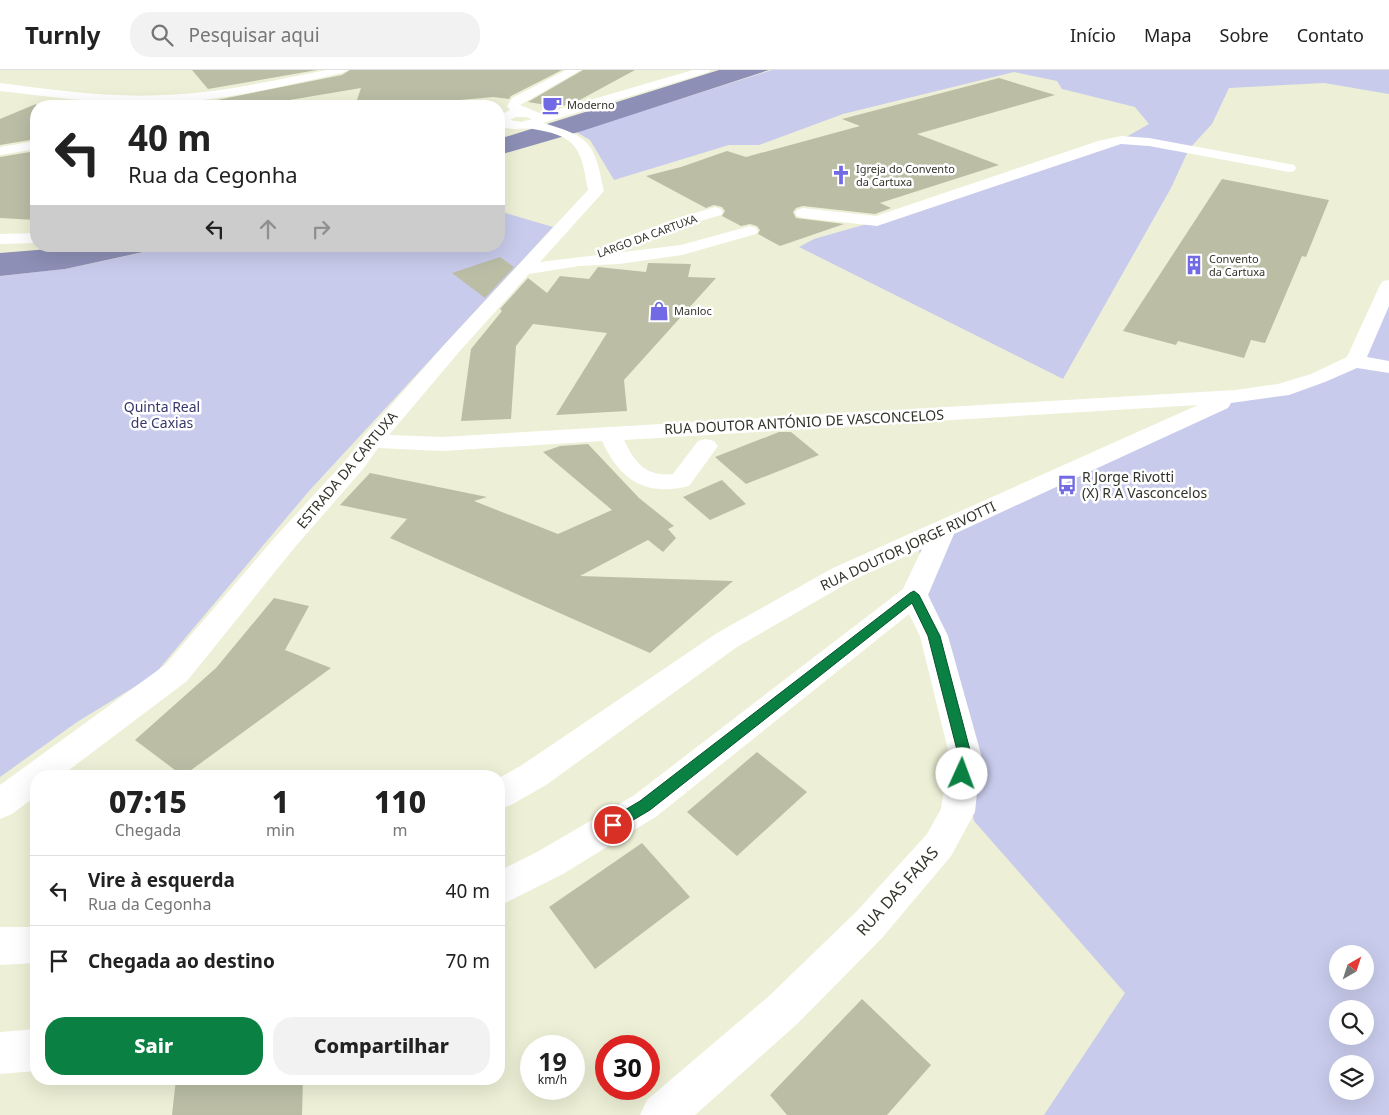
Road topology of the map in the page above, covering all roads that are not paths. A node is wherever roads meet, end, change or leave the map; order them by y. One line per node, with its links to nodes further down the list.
1 (342, 70): 5 (street)
2 (575, 70): 10 (street)
3 (705, 70): 7 (street)
4 (614, 84): 6 (street)
5 (0, 87)
6 (595, 95): 7 (street); 9 (street)
7 (611, 99): 9 (street)
8 (505, 112): 10 (street)
9 (556, 114): 10 (street)
10 (522, 122): 20 (street, ESTRADA DA CARTUXA)
11 (30, 146): 12 (street)
12 (0, 151)
13 (1289, 168): 15 (street)
14 (715, 212): 19 (street, LARGO DA CARTUXA)
15 (803, 213)
16 (750, 231): 19 (street, LARGO DA CARTUXA)
17 (30, 238): 18 (street)
18 (0, 239)
19 (579, 261): 20 (street, LARGO DA CARTUXA)
20 (523, 270): 26 (street, ESTRADA DA CARTUXA)
21 (1389, 286): 22 (street)
22 (1355, 362): 23 (street); 24 (street)
23 (1389, 367)
24 (1235, 396): 25 (street, RUA DOUTOR ANTÓNIO DE VASCONCELOS); 28 (street, RUA DOUTOR JORGE RIVOTTI)
25 (610, 434): 26 (street, RUA DOUTOR ANTÓNIO DE VASCONCELOS); 27 (street)
26 (372, 440): 30 (street, ESTRADA DA CARTUXA)
27 (706, 446)
28 (944, 528): 29 (street); 32 (street, RUA DOUTOR JORGE RIVOTTI)
29 (914, 595): 34 (street); 39 (street, RUA DAS FAIAS)
30 (44, 770)
31 (30, 781): 33 (street, ESTRADA DA CARTUXA)
32 (505, 792)
33 (0, 804)
34 (505, 886)
35 (30, 945): 36 (street)
36 (0, 946)
37 (30, 1050): 38 (street)
38 (0, 1052)
39 (662, 1115)

